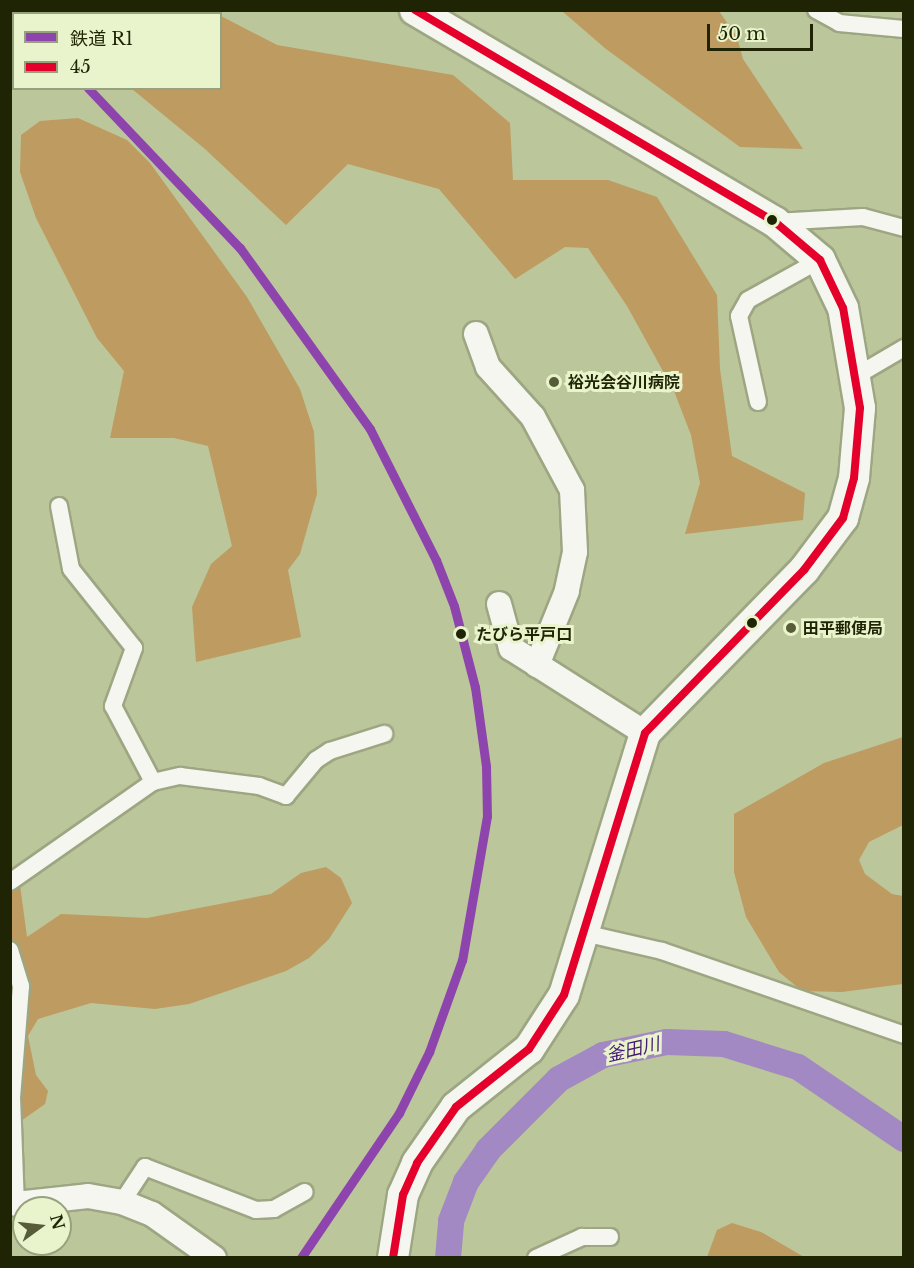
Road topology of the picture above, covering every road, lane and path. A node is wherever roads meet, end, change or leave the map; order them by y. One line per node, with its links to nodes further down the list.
1 (415, 10): 4 (highway)
2 (816, 10): 3 (street)
3 (903, 29)
4 (775, 222): 5 (street); 6 (highway)
5 (903, 228)
6 (820, 260): 9 (highway); 10 (street)
7 (476, 334): 13 (street)
8 (903, 348): 9 (street)
9 (856, 376): 14 (highway)
10 (758, 402)
11 (59, 506): 16 (street)
12 (498, 604): 13 (street)
13 (537, 665): 14 (street)
14 (645, 733): 18 (highway)
15 (384, 734): 16 (street)
16 (153, 782): 17 (street)
17 (10, 882)
18 (584, 933): 20 (street); 27 (highway)
19 (10, 950): 22 (street)
20 (903, 1035)
21 (305, 1192): 24 (street)
22 (14, 1196)
23 (72, 1198): 24 (street)
24 (122, 1202): 26 (street)
25 (610, 1237): 28 (street)
26 (214, 1257)
27 (393, 1257)
28 (536, 1257)

